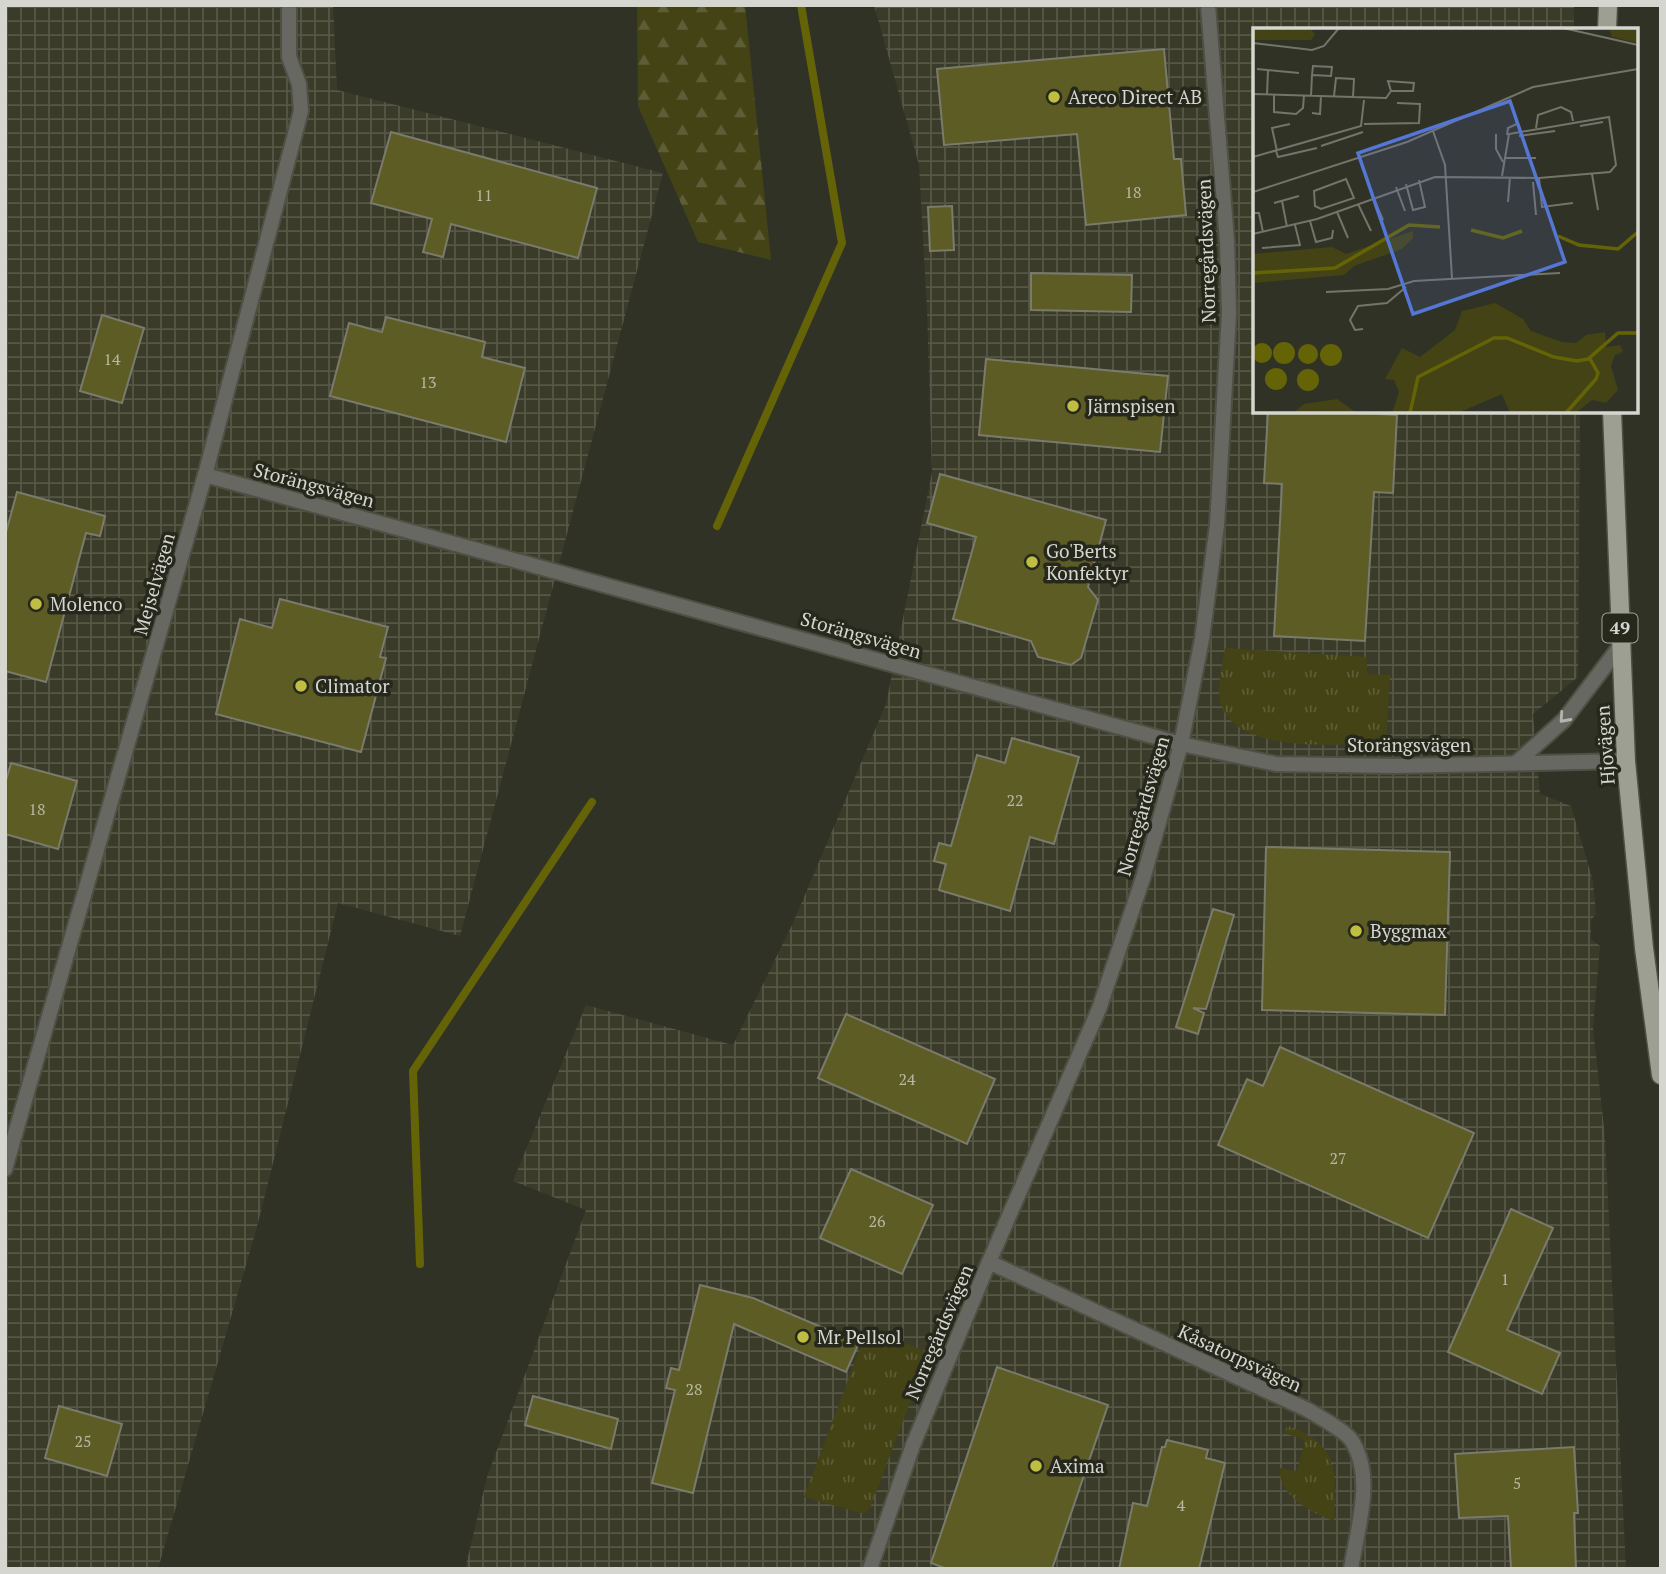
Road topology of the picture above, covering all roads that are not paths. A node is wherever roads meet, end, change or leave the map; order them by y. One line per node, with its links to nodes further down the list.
1 (289, 5): 6 (street, Mejselvägen)
2 (1208, 5): 8 (street, Norregårdsvägen)
3 (1608, 5): 4 (main road)
4 (1607, 28)
5 (1612, 413): 7 (main road, Hjovägen / 49)
6 (205, 475): 8 (street, Storängsvägen); 12 (street, Mejselvägen)
7 (1621, 645): 9 (main road, Hjovägen / 49); 10 (street, one-way to 10)
8 (1181, 744): 10 (street, Storängsvägen); 13 (street, Norregårdsvägen)
9 (1626, 761): 10 (street, Storängsvägen); 11 (main road, Hjovägen / 49)
10 (1516, 763)
11 (1661, 1075)
12 (5, 1169)
13 (989, 1262): 14 (street, Norregårdsvägen); 15 (street, Kåsatorpsvägen)
14 (870, 1569)
15 (1351, 1569)

